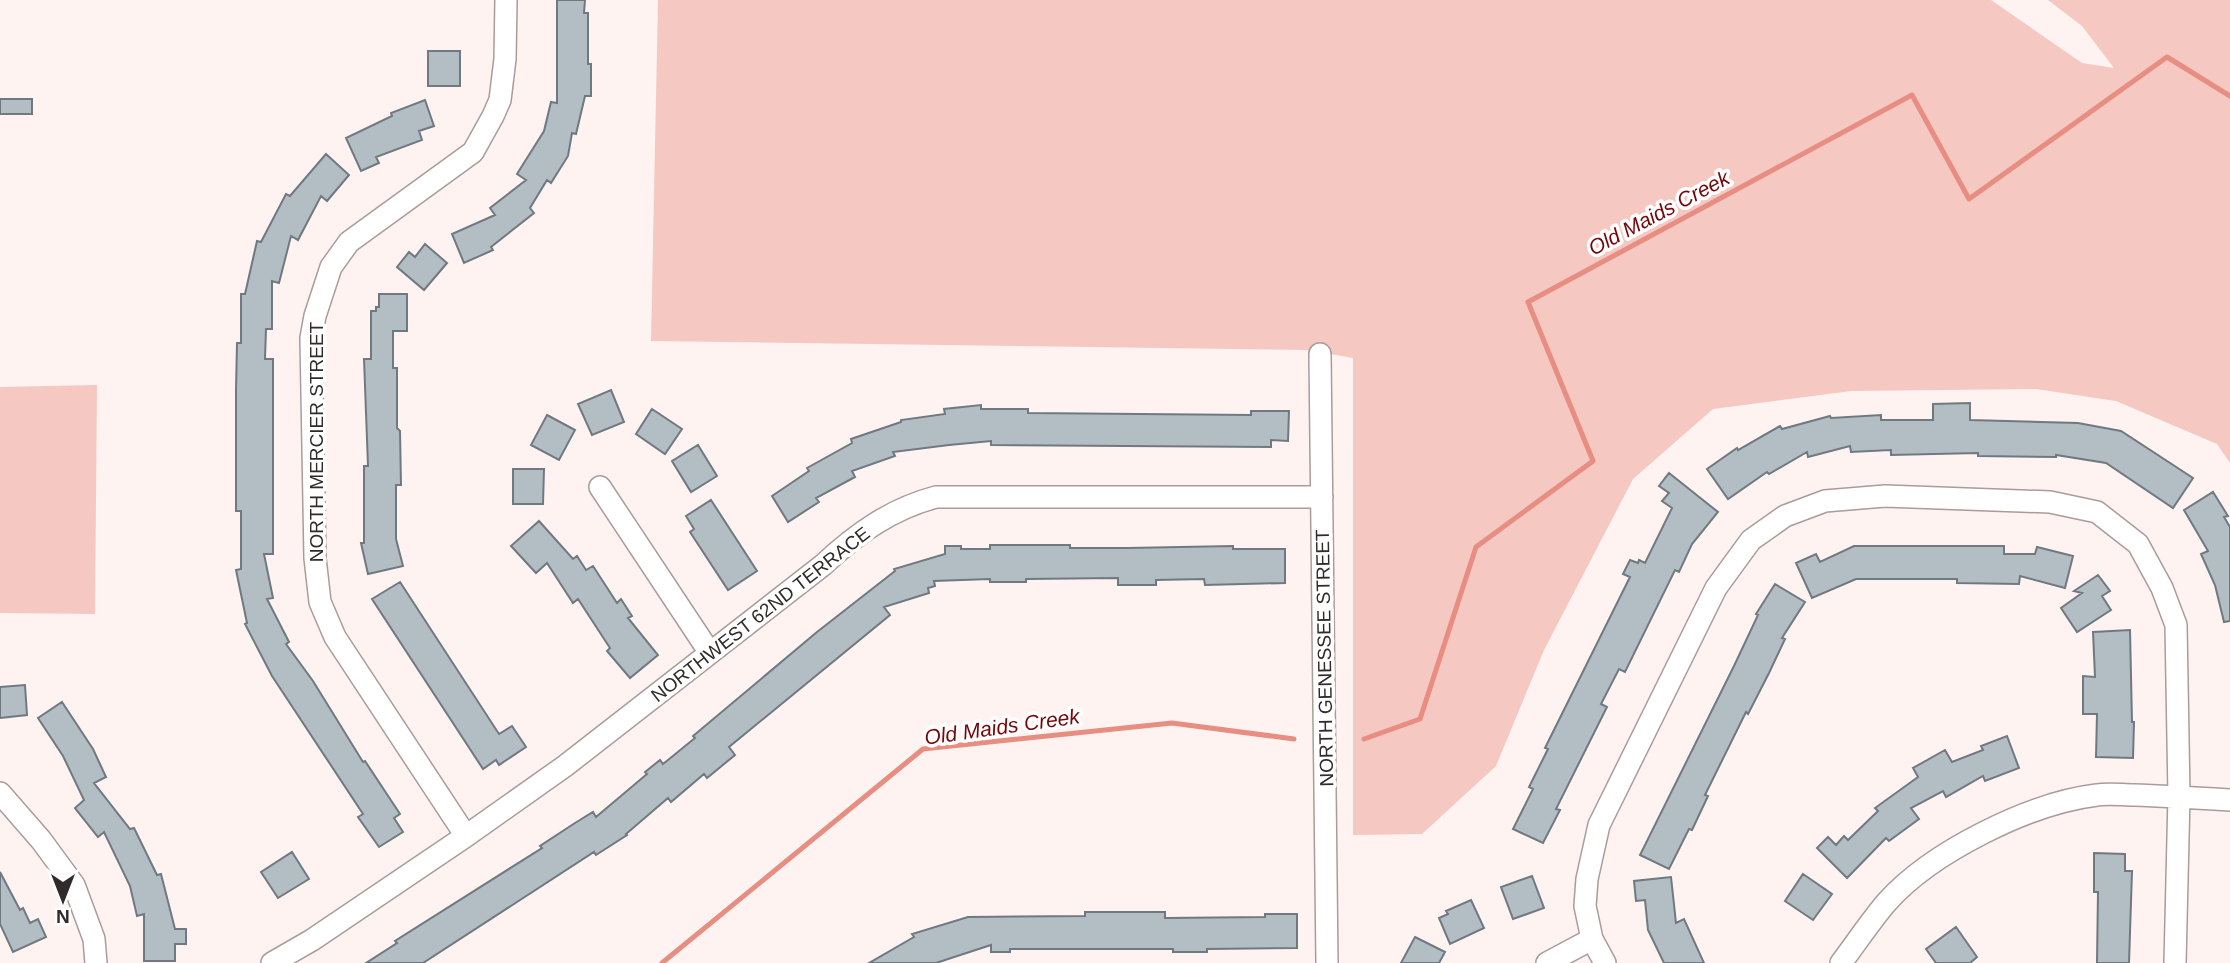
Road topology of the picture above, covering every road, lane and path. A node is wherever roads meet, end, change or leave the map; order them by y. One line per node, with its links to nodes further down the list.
1 (506, 0): 9 (street, NORTH MERCIER STREET)
2 (1320, 354): 4 (street, NORTH GENESSEE STREET)
3 (600, 487): 5 (street)
4 (1322, 497): 5 (street, NORTHWEST 62ND TERRACE); 13 (street, NORTH GENESSEE STREET)
5 (710, 653): 9 (street, NORTHWEST 62ND TERRACE)
6 (0, 793): 11 (street)
7 (2179, 796): 8 (street); 10 (street); 16 (street); 17 (street)
8 (2230, 800)
9 (466, 836): 12 (street, NORTHWEST 62ND TERRACE)
10 (1592, 939): 14 (street); 15 (street)
11 (96, 963)
12 (272, 963)
13 (1327, 963)
14 (1547, 963)
15 (1605, 963)
16 (1841, 963)
17 (2175, 963)

